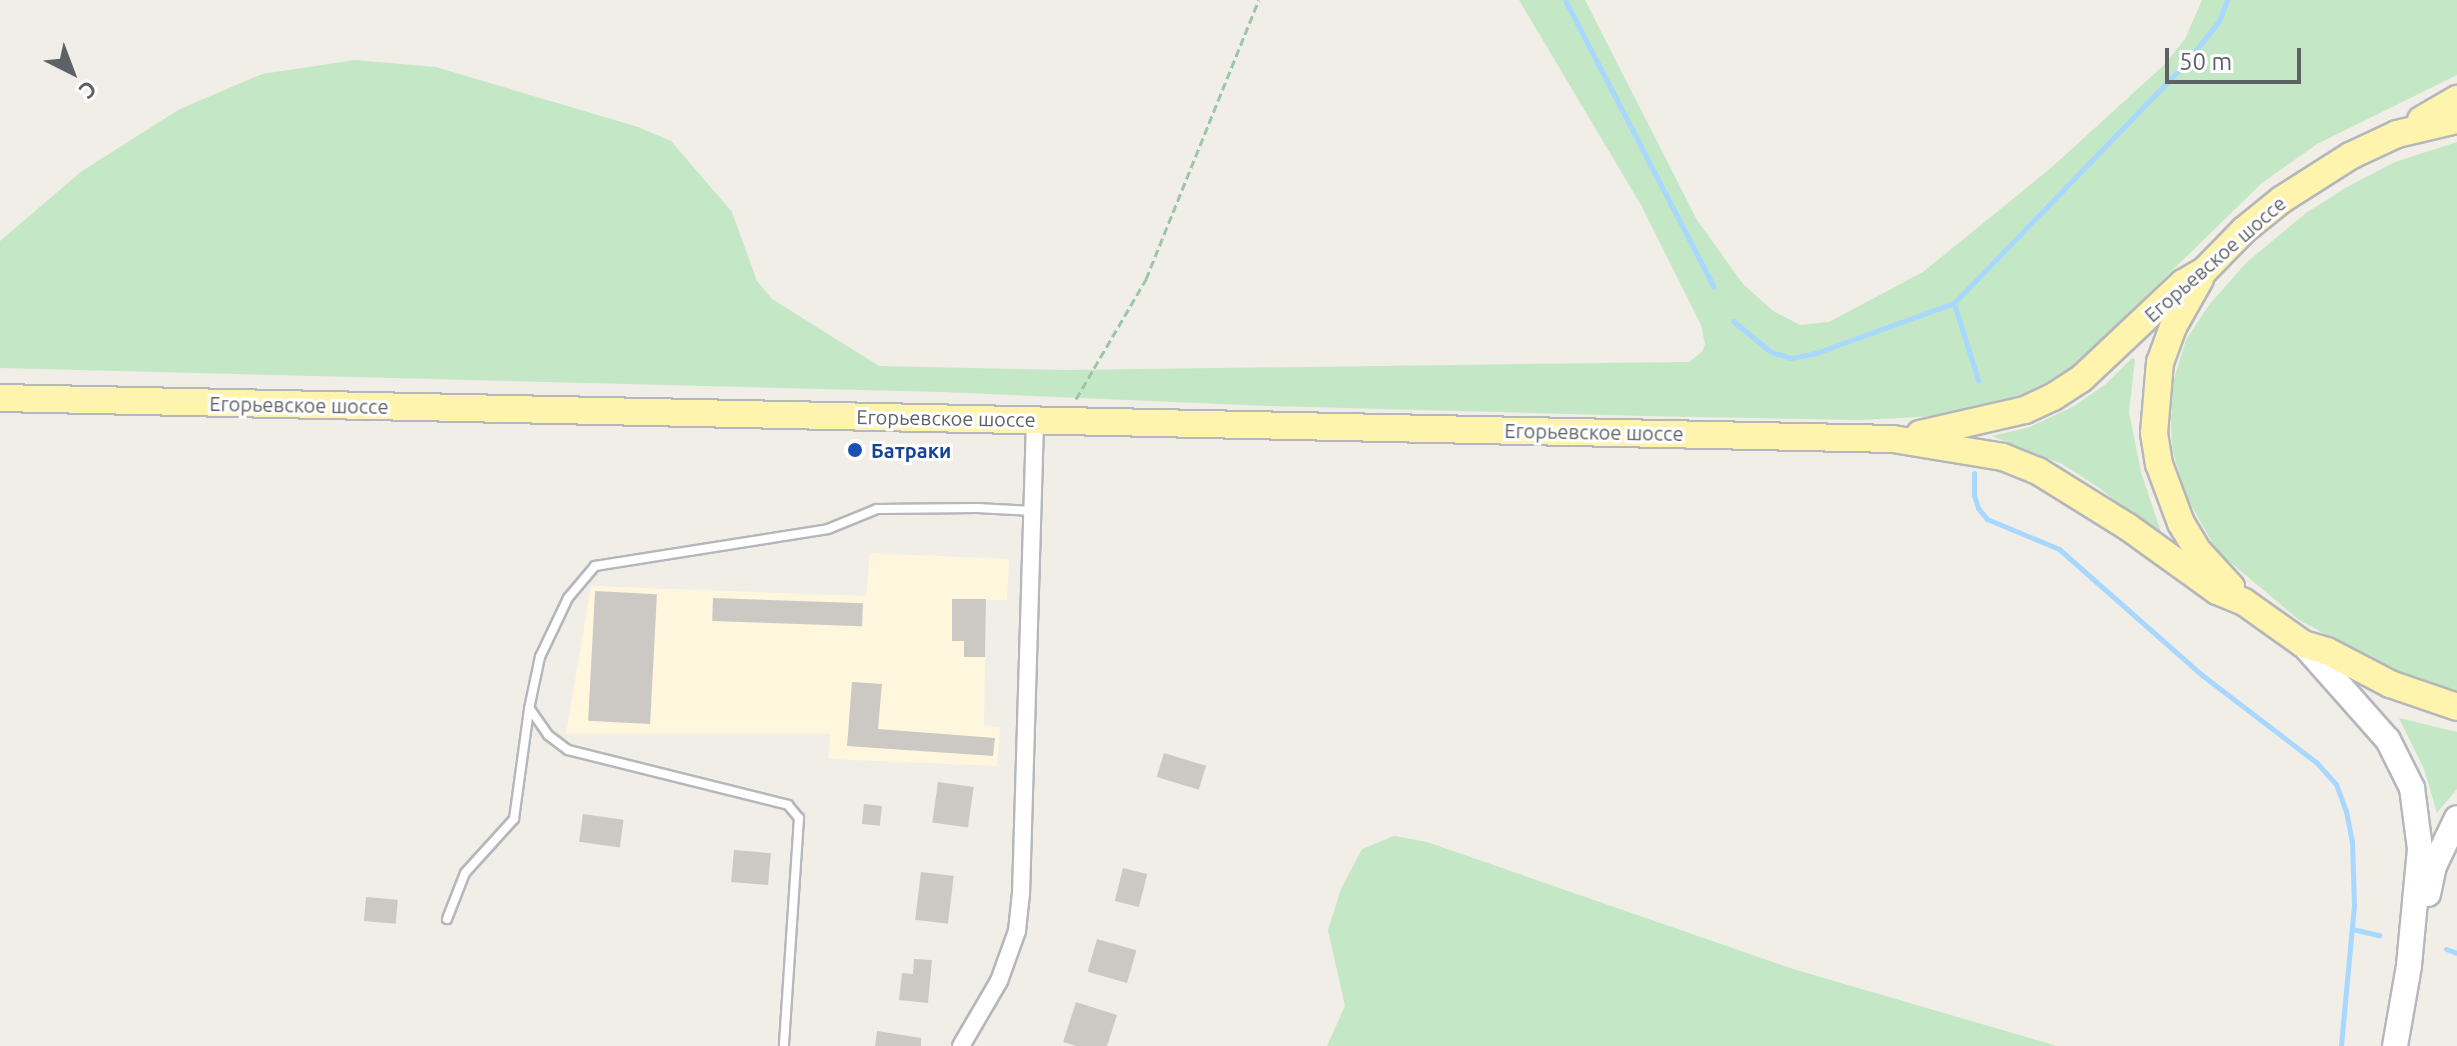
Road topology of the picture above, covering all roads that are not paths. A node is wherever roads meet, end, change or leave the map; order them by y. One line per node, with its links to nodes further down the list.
1 (2457, 99): 3 (main road)
2 (2457, 120): 3 (main road, Егорьевское шоссе)
3 (2397, 134): 4 (main road, Егорьевское шоссе)
4 (2204, 271): 7 (main road, Егорьевское шоссе); 9 (main road)
5 (0, 398): 6 (main road, Егорьевское шоссе)
6 (1035, 419): 7 (main road, Егорьевское шоссе); 8 (street)
7 (1893, 439): 9 (main road, Егорьевское шоссе)
8 (1033, 511): 12 (lane); 17 (street)
9 (2244, 602): 10 (main road, Егорьевское шоссе)
10 (2303, 644): 11 (main road, Егорьевское шоссе); 15 (main road)
11 (2457, 707)
12 (529, 709): 14 (lane); 16 (lane)
13 (2457, 818): 15 (main road)
14 (447, 919)
15 (2409, 966): 18 (main road)
16 (784, 1046)
17 (961, 1046)
18 (2395, 1046)

